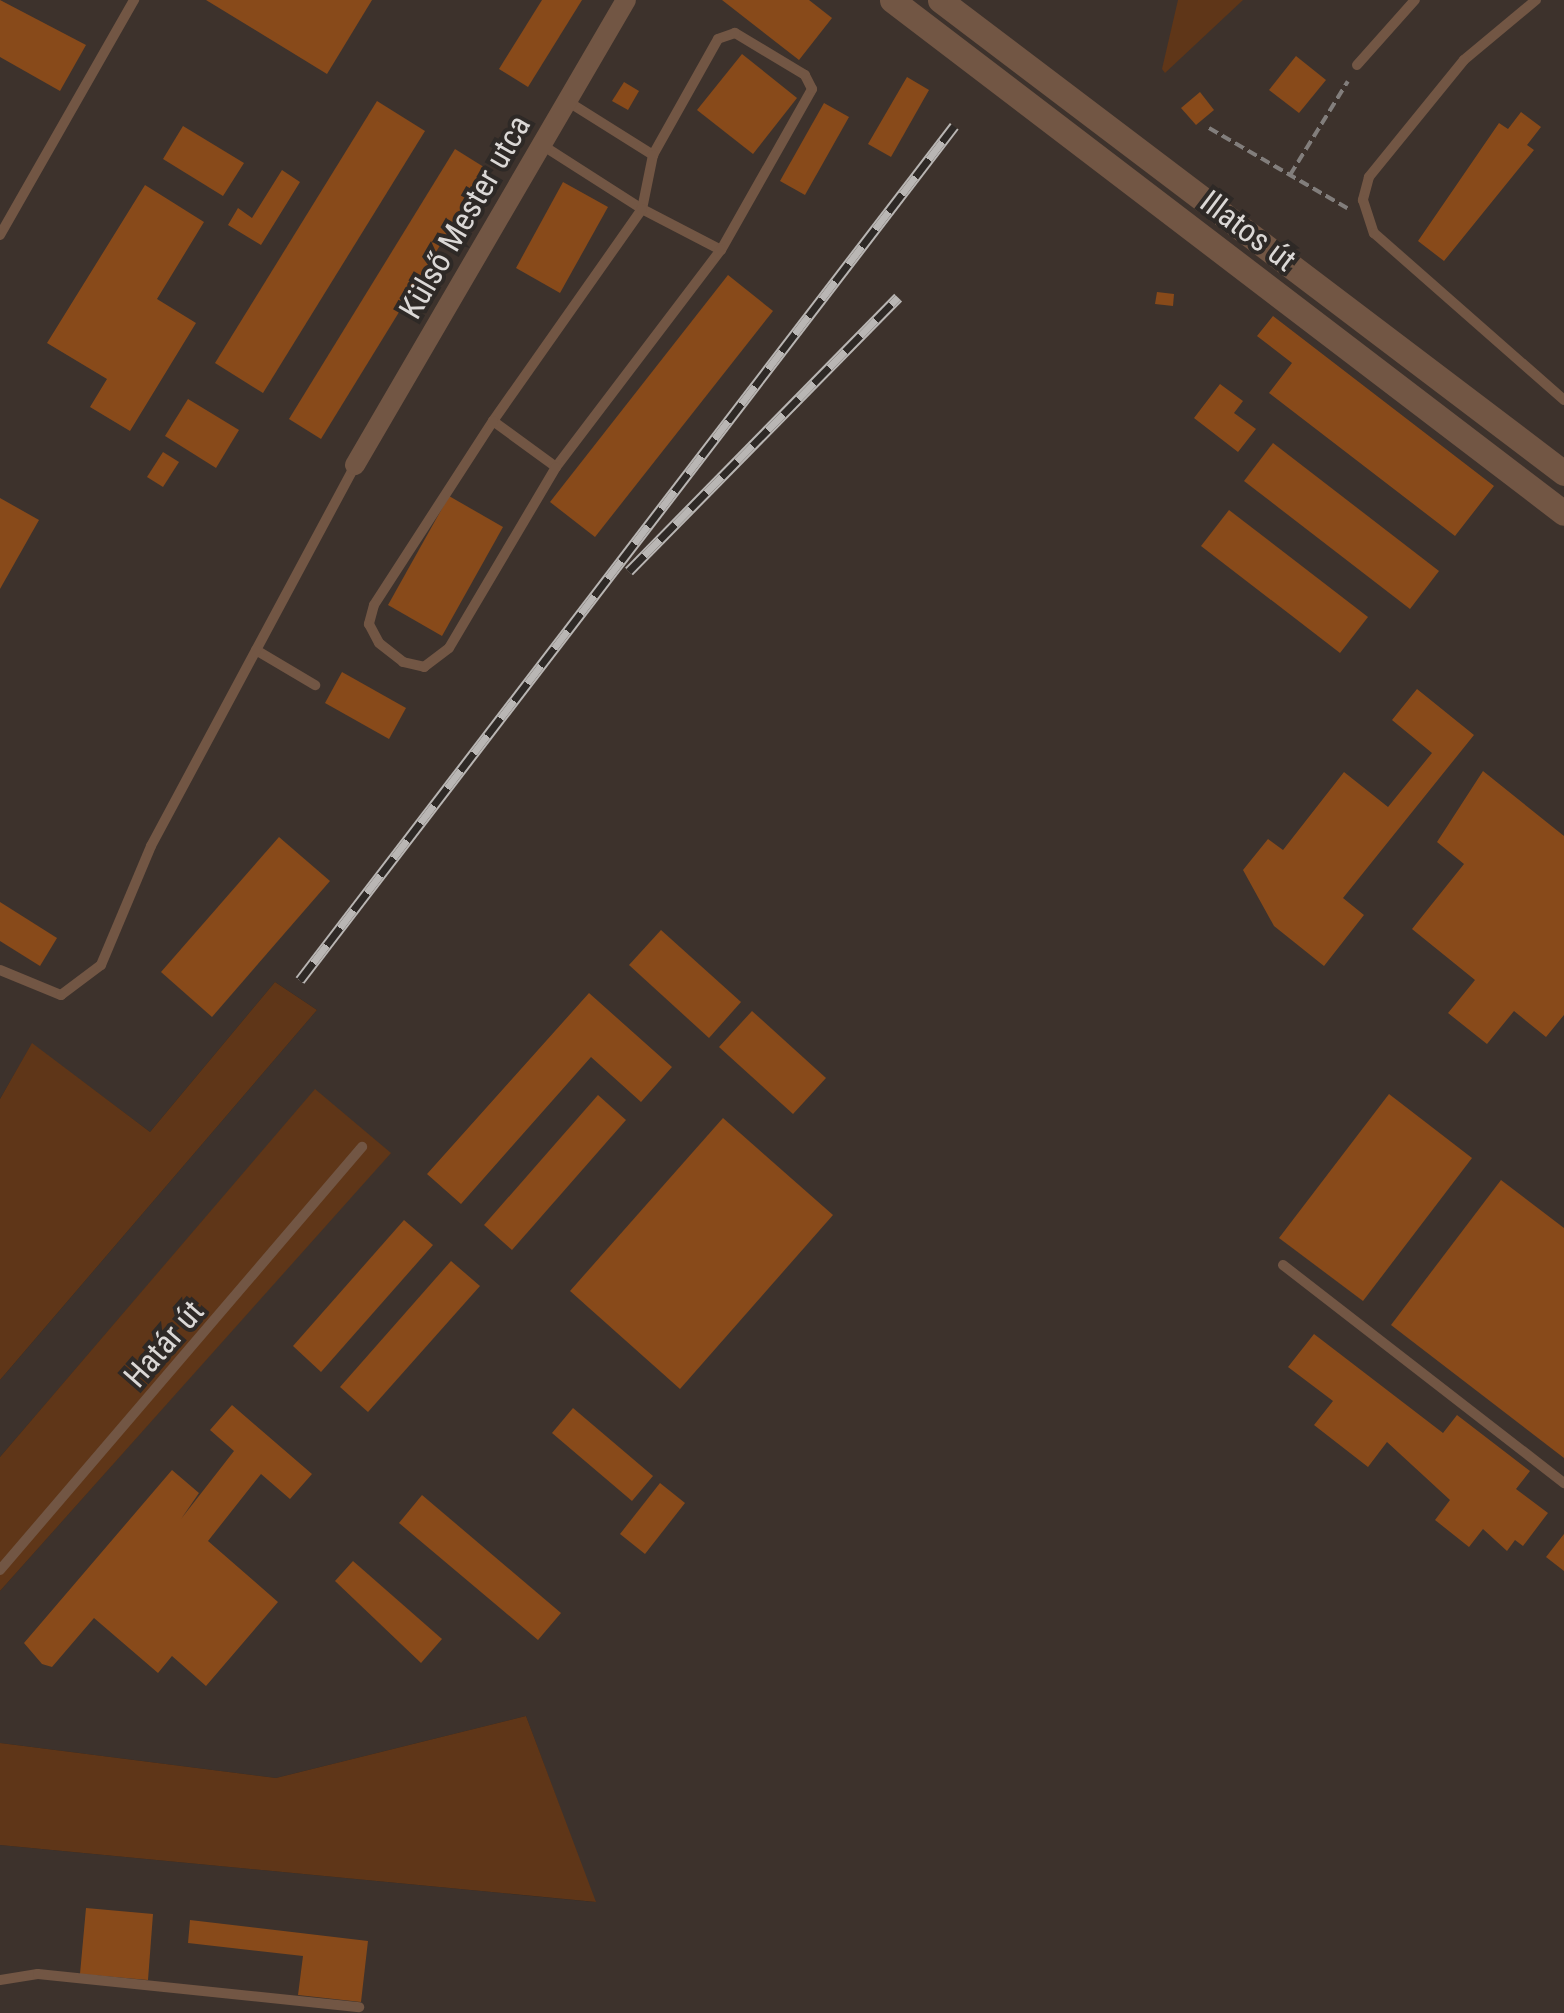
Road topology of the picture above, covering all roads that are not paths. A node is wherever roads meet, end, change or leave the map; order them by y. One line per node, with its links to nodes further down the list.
1 (134, 0): 12 (lane)
2 (626, 0): 8 (street, Külső Mester utca)
3 (892, 0): 19 (street, Illatos út)
4 (940, 0): 18 (street, Illatos út)
5 (1416, 0): 7 (lane)
6 (1536, 0): 14 (lane)
7 (1357, 66)
8 (568, 101): 9 (street, Külső Mester utca); 10 (lane)
9 (542, 145): 11 (lane); 16 (street, Külső Mester utca)
10 (652, 155): 11 (lane); 13 (lane)
11 (642, 209): 13 (lane); 15 (lane)
12 (0, 236)
13 (722, 250): 17 (lane)
14 (1564, 400)
15 (493, 421): 17 (lane); 17 (lane)
16 (355, 465): 20 (lane)
17 (556, 467)
18 (1564, 473)
19 (1564, 513)
20 (256, 650): 21 (lane); 22 (lane)
21 (315, 685)
22 (0, 970)
23 (362, 1147): 26 (lane, Határ út)
24 (1283, 1265): 25 (lane)
25 (1564, 1483)
26 (0, 1570)
27 (0, 1980): 28 (lane)
28 (358, 2006)

